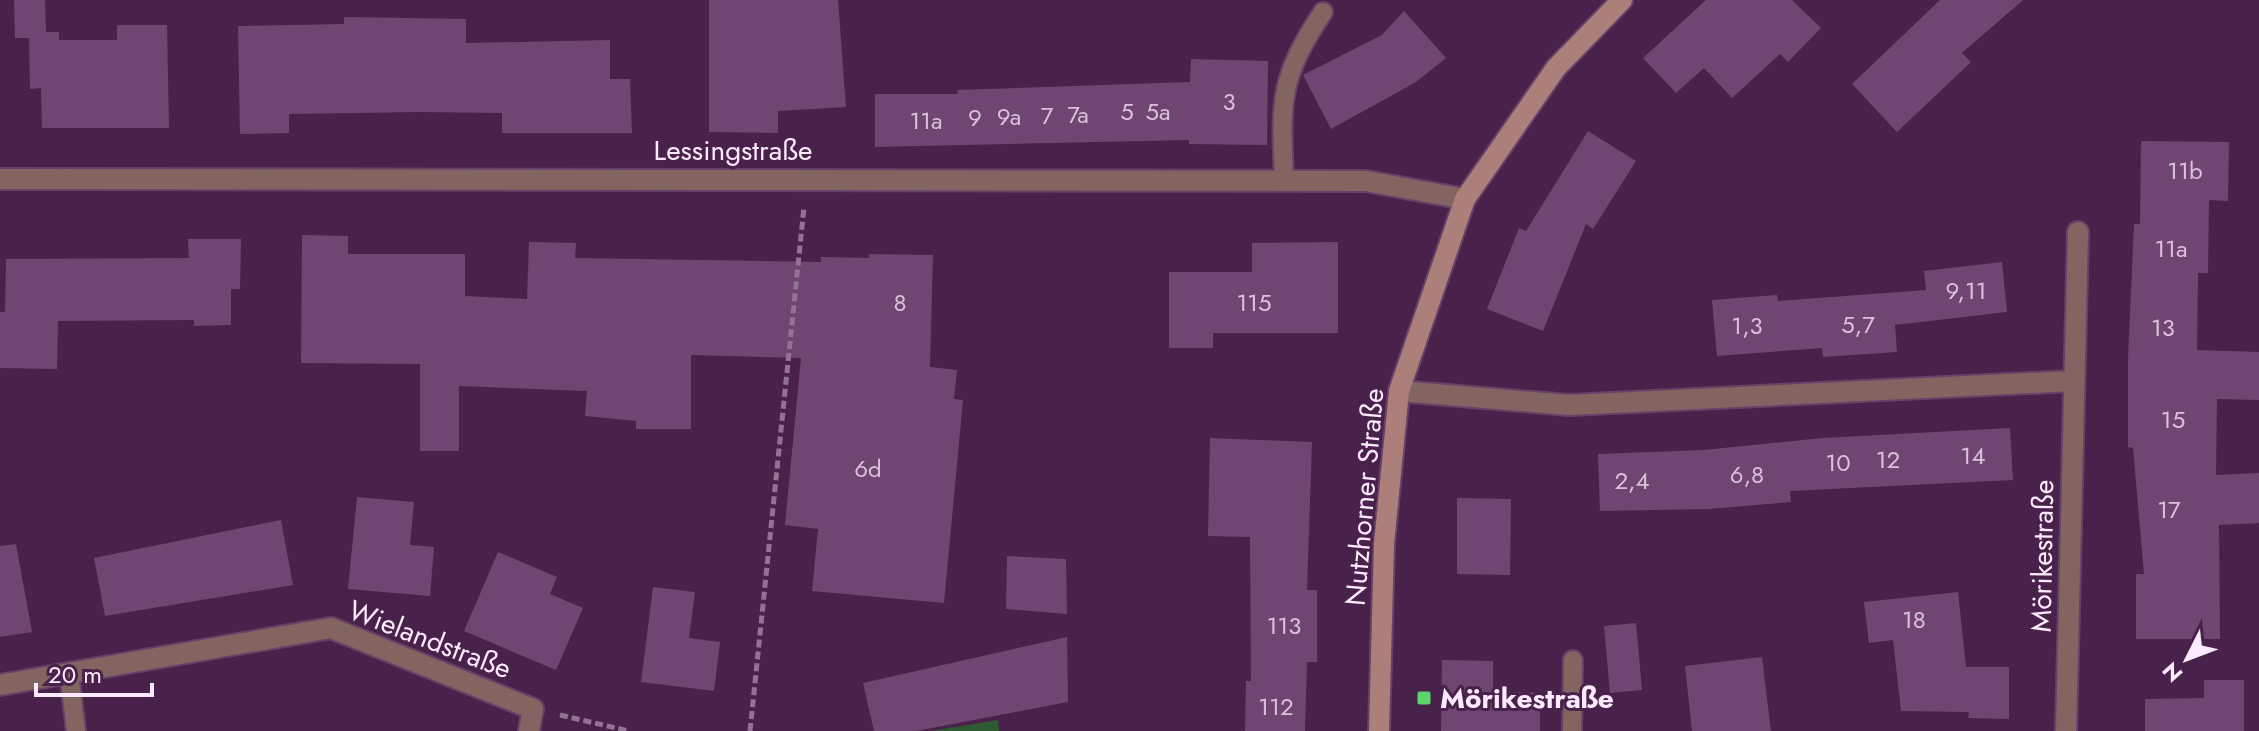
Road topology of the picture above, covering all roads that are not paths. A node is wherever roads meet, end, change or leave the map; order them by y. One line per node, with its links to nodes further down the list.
1 (1622, 0): 5 (main road, Nutzhorner Straße)
2 (1323, 12): 4 (lane)
3 (0, 179): 4 (street, Lessingstraße)
4 (1284, 181): 5 (street, Lessingstraße)
5 (1465, 199): 8 (main road, Nutzhorner Straße)
6 (2078, 232): 7 (street, Mörikestraße)
7 (2073, 381): 8 (street); 16 (street, Mörikestraße)
8 (1399, 391): 14 (main road, Nutzhorner Straße)
9 (1573, 660): 15 (lane)
10 (69, 673): 11 (street, Wielandstraße); 12 (lane); 13 (street, Wielandstraße)
11 (0, 685)
12 (76, 731)
13 (529, 731)
14 (1379, 731)
15 (1572, 731)
16 (2066, 731)

